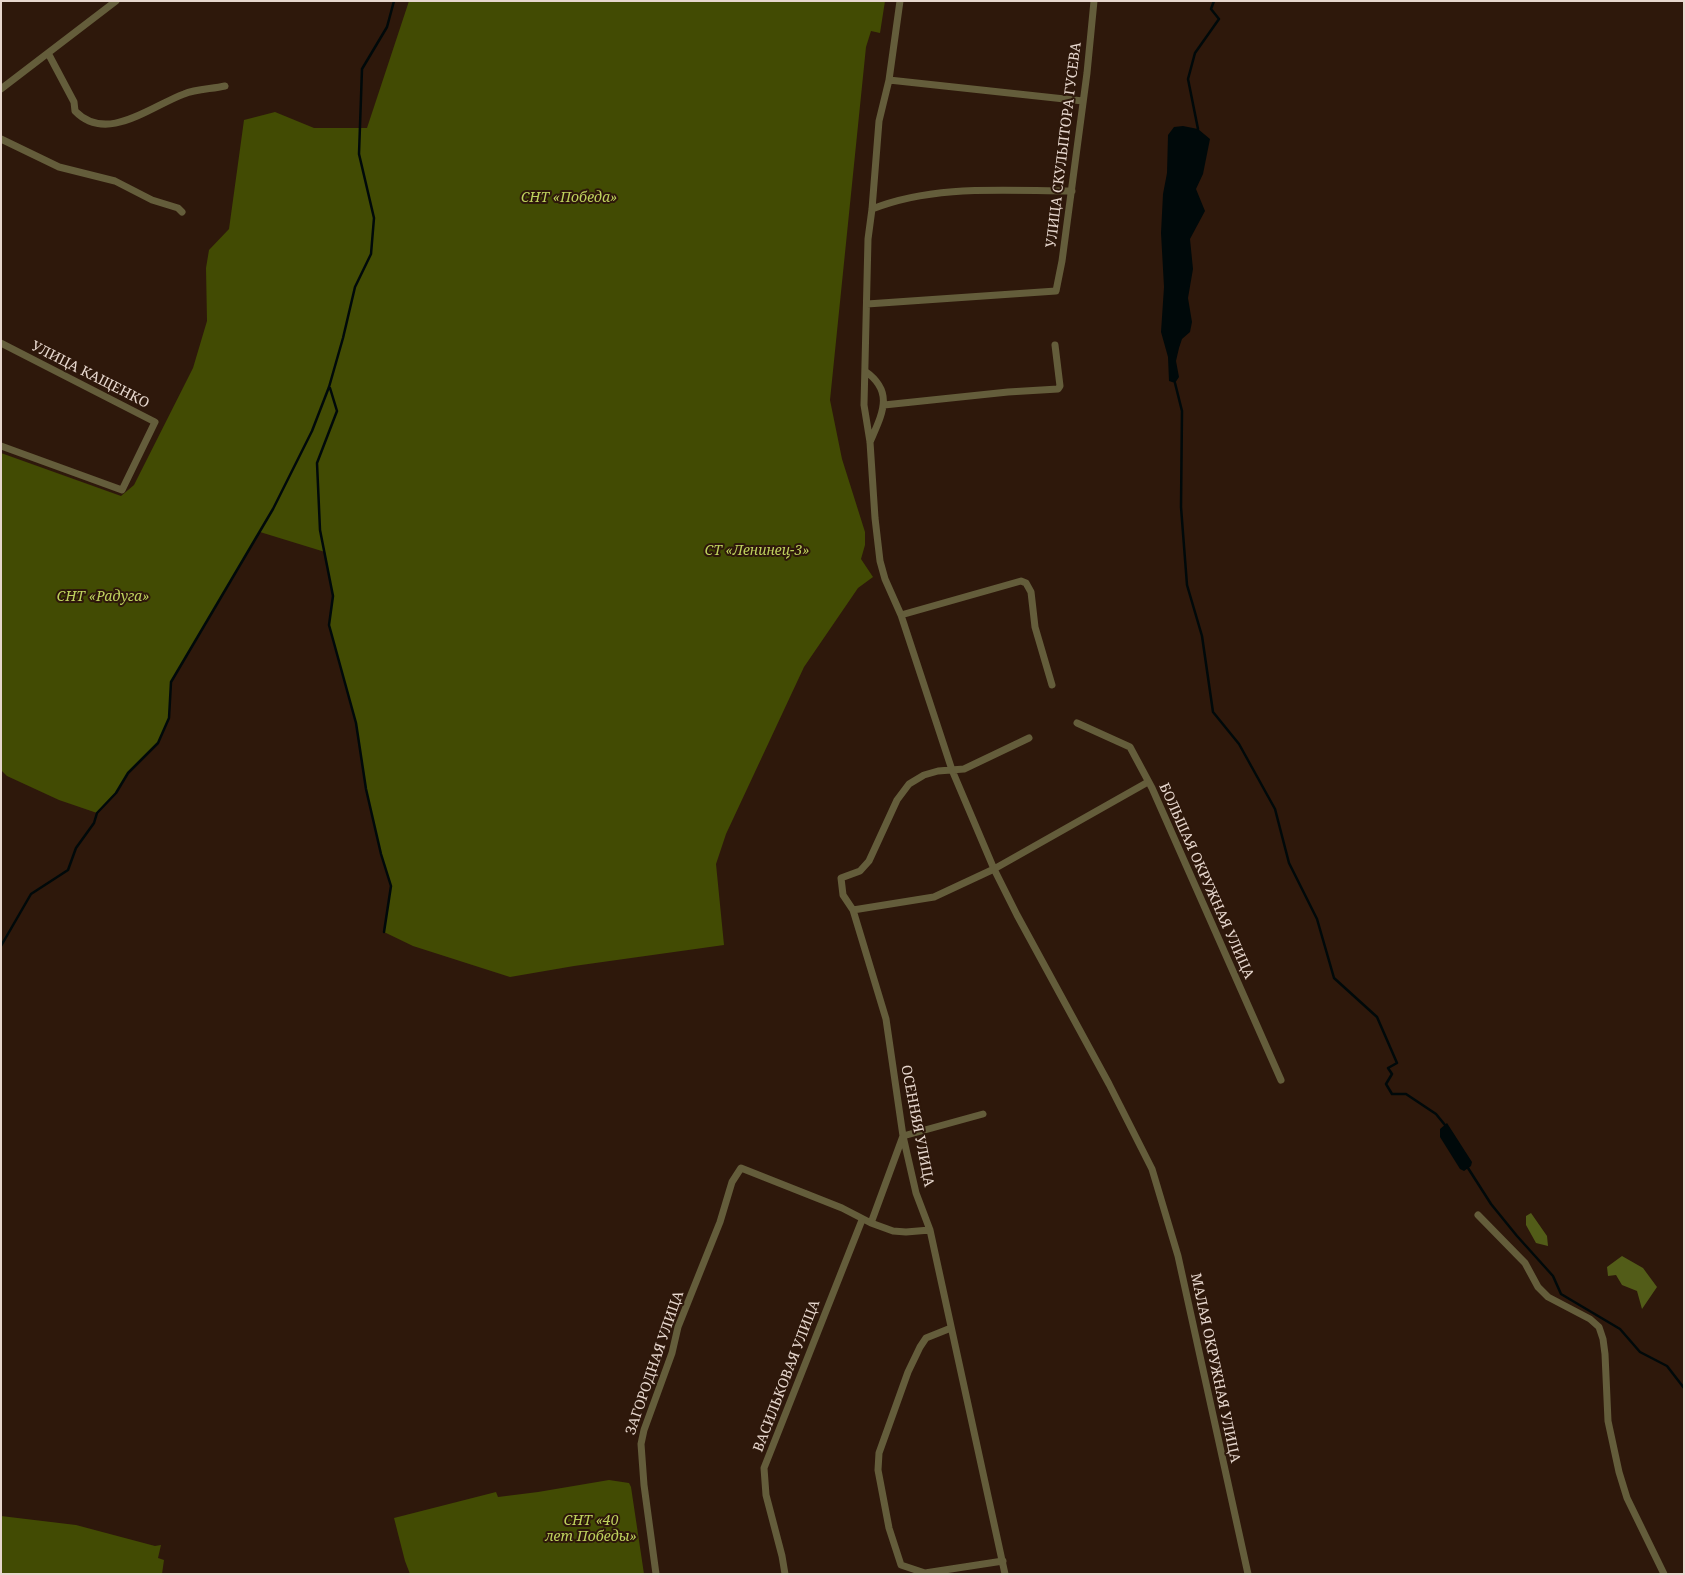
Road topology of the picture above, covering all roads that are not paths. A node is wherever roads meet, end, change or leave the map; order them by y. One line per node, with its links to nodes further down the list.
1 (116, 1): 4 (street)
2 (900, 1): 5 (street)
3 (1094, 1): 8 (street, УЛИЦА СКУЛЬПТОРА ГУСЕВА)
4 (48, 52): 6 (street); 7 (street)
5 (889, 80): 8 (street); 11 (street)
6 (225, 86)
7 (1, 89)
8 (1084, 101): 10 (street, УЛИЦА СКУЛЬПТОРА ГУСЕВА)
9 (1, 139): 12 (street)
10 (1072, 191): 11 (street); 13 (street, УЛИЦА СКУЛЬПТОРА ГУСЕВА)
11 (872, 209): 13 (street)
12 (182, 212)
13 (867, 304): 16 (street)
14 (1, 343): 19 (street, УЛИЦА КАЩЕНКО)
15 (1055, 345): 17 (street)
16 (865, 371): 17 (street); 18 (street)
17 (884, 405): 18 (street)
18 (870, 442): 20 (street, МАЛАЯ ОКРУЖНАЯ УЛИЦА)
19 (1, 446)
20 (901, 615): 21 (street); 24 (street, МАЛАЯ ОКРУЖНАЯ УЛИЦА)
21 (1052, 685)
22 (1077, 723): 25 (street, БОЛЬШАЯ ОКРУЖНАЯ УЛИЦА)
23 (1030, 738): 24 (street)
24 (952, 770): 26 (street, МАЛАЯ ОКРУЖНАЯ УЛИЦА); 27 (street, ОСЕННЯЯ УЛИЦА)
25 (1148, 782): 26 (street); 28 (street, БОЛЬШАЯ ОКРУЖНАЯ УЛИЦА)
26 (994, 869): 27 (street); 40 (street, МАЛАЯ ОКРУЖНАЯ УЛИЦА)
27 (853, 910): 30 (street, ОСЕННЯЯ УЛИЦА)
28 (1281, 1080)
29 (983, 1114): 30 (street)
30 (903, 1136): 33 (street); 34 (street, ОСЕННЯЯ УЛИЦА)
31 (1478, 1215): 41 (street)
32 (862, 1220): 33 (street); 37 (street, ЗАГОРОДНАЯ УЛИЦА); 38 (street, ВАСИЛЬКОВАЯ УЛИЦА)
33 (871, 1223): 34 (street)
34 (930, 1230): 35 (street, ОСЕННЯЯ УЛИЦА)
35 (951, 1328): 36 (street, ОСЕННЯЯ УЛИЦА); 36 (street)
36 (1003, 1561): 39 (street, ОСЕННЯЯ УЛИЦА)
37 (656, 1574)
38 (785, 1574)
39 (1005, 1574)
40 (1248, 1574)
41 (1664, 1574)

